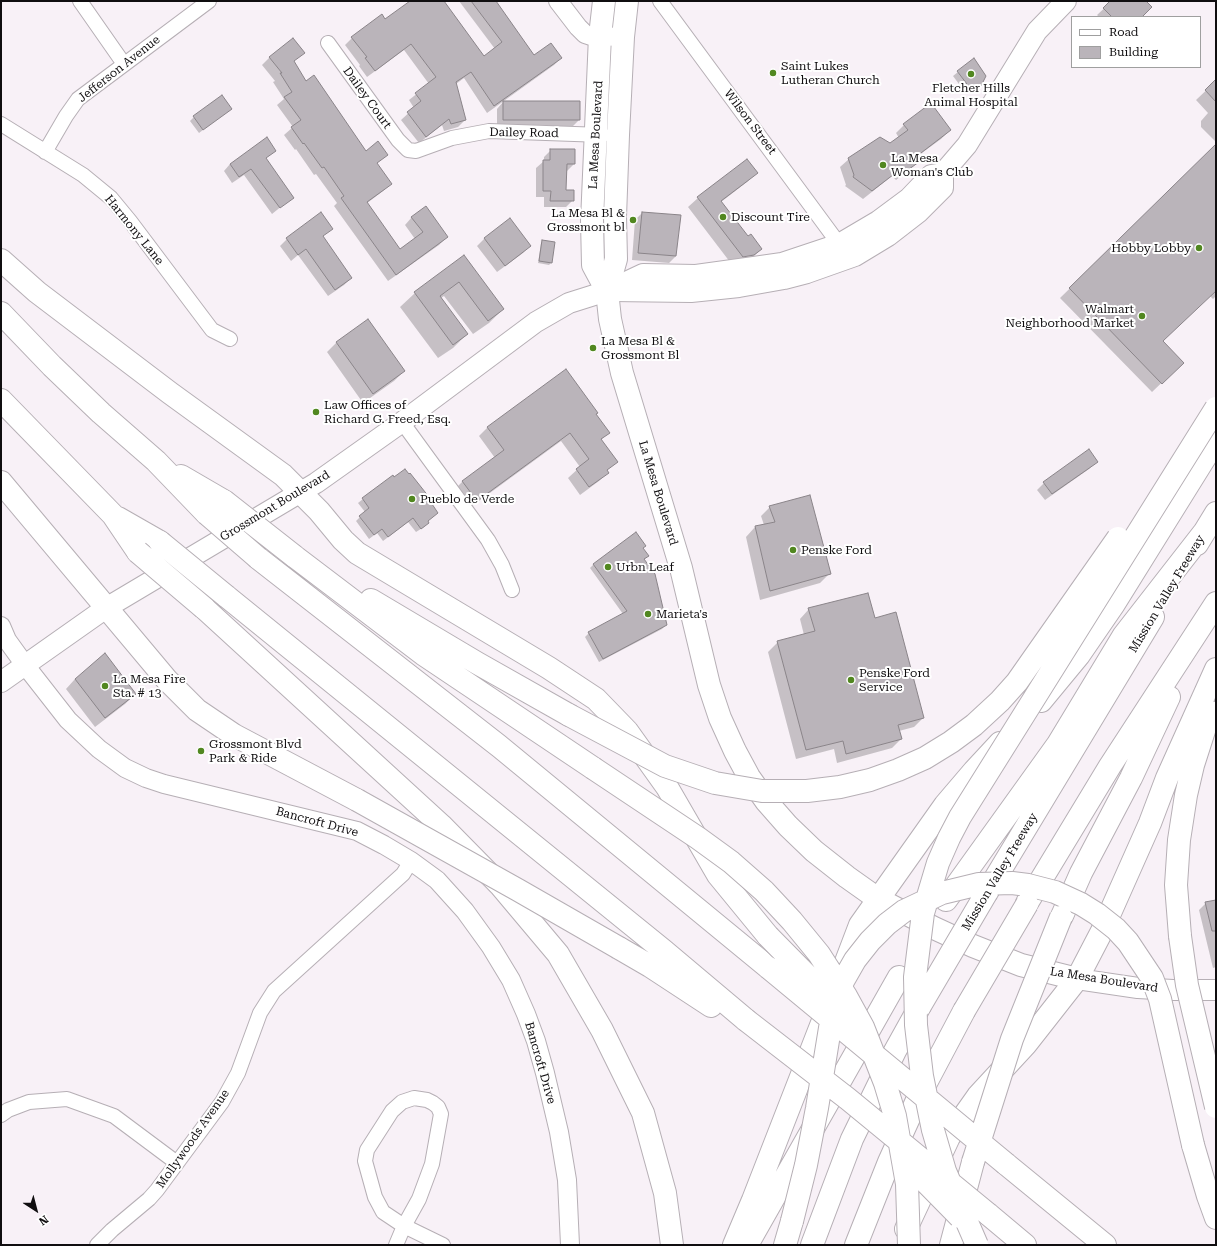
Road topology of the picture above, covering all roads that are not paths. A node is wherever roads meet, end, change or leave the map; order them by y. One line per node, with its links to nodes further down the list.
1 (80, 1): 11 (street)
2 (209, 1): 11 (street, Jefferson Avenue)
3 (558, 1): 8 (street)
4 (604, 1): 8 (main road, La Mesa Boulevard)
5 (627, 1): 9 (main road, La Mesa Boulevard)
6 (660, 1): 18 (street, Wilson Street)
7 (1066, 1): 17 (main road, Grossmont Boulevard)
8 (600, 36): 9 (street); 13 (main road, La Mesa Boulevard)
9 (623, 37): 14 (main road, La Mesa Boulevard)
10 (328, 44): 15 (street, Dailey Court)
11 (124, 64): 16 (street, Jefferson Avenue)
12 (1, 124): 16 (street, Harmony Lane)
13 (596, 134): 14 (street, Dailey Road); 15 (street, Dailey Road); 20 (main road, La Mesa Boulevard)
14 (618, 135): 20 (main road, La Mesa Boulevard)
15 (408, 150)
16 (45, 152): 22 (street, Harmony Lane)
17 (943, 173): 18 (main road, Grossmont Boulevard); 20 (main road, Grossmont Boulevard)
18 (839, 244): 20 (main road, Grossmont Boulevard)
19 (1, 260): 29 (main road)
20 (607, 290): 26 (main road, Grossmont Boulevard); 45 (main road, La Mesa Boulevard)
21 (1, 313): 30 (main road)
22 (230, 339)
23 (1216, 398): 34 (main road, bridge)
24 (1, 400): 32 (main road)
25 (1216, 408): 69 (main road, bridge)
26 (402, 422): 29 (main road, Grossmont Boulevard); 35 (street)
27 (1216, 440): 45 (main road)
28 (1, 482): 37 (main road)
29 (301, 493): 37 (main road, Grossmont Boulevard); 49 (main road, bridge)
30 (216, 508): 34 (main road, bridge); 49 (main road, bridge)
31 (1216, 513): 33 (main road, Mission Valley Freeway)
32 (113, 515): 48 (main road, bridge); 60 (main road, bridge)
33 (1205, 531): 62 (main road, bridge); 64 (main road, Mission Valley Freeway, bridge)
34 (294, 556): 67 (main road, bridge)
35 (512, 590)
36 (1216, 603): 39 (main road)
37 (106, 608): 40 (main road, Grossmont Boulevard); 48 (main road, bridge)
38 (1, 626): 40 (street, Bancroft Drive)
39 (1202, 627): 65 (main road, bridge); 68 (main road, bridge)
40 (24, 665): 42 (main road, Grossmont Boulevard); 44 (street, Bancroft Drive)
41 (1216, 669): 46 (main road)
42 (1, 682)
43 (1216, 696): 51 (main road, bridge)
44 (412, 861): 53 (street, Mollywoods Avenue); 59 (street, Bancroft Drive)
45 (878, 899): 46 (main road, La Mesa Boulevard); 61 (main road)
46 (1077, 979): 47 (main road, La Mesa Boulevard); 66 (main road)
47 (1216, 990)
48 (746, 1020): 50 (main road, bridge)
49 (895, 1073): 72 (main road, bridge)
50 (848, 1099): 70 (main road, bridge); 71 (main road, bridge)
51 (1216, 1107)
52 (1, 1115): 53 (street)
53 (177, 1163): 56 (street, Mollywoods Avenue)
54 (1216, 1218): 63 (main road, bridge)
55 (404, 1226): 55 (street); 57 (street); 58 (street)
56 (97, 1245)
57 (396, 1245)
58 (443, 1245)
59 (570, 1245)
60 (672, 1245)
61 (734, 1245)
62 (747, 1245)
63 (785, 1245)
64 (812, 1245)
65 (856, 1245)
66 (899, 1245)
67 (909, 1245)
68 (951, 1245)
69 (977, 1245)
70 (987, 1245)
71 (1025, 1245)
72 (1105, 1245)

